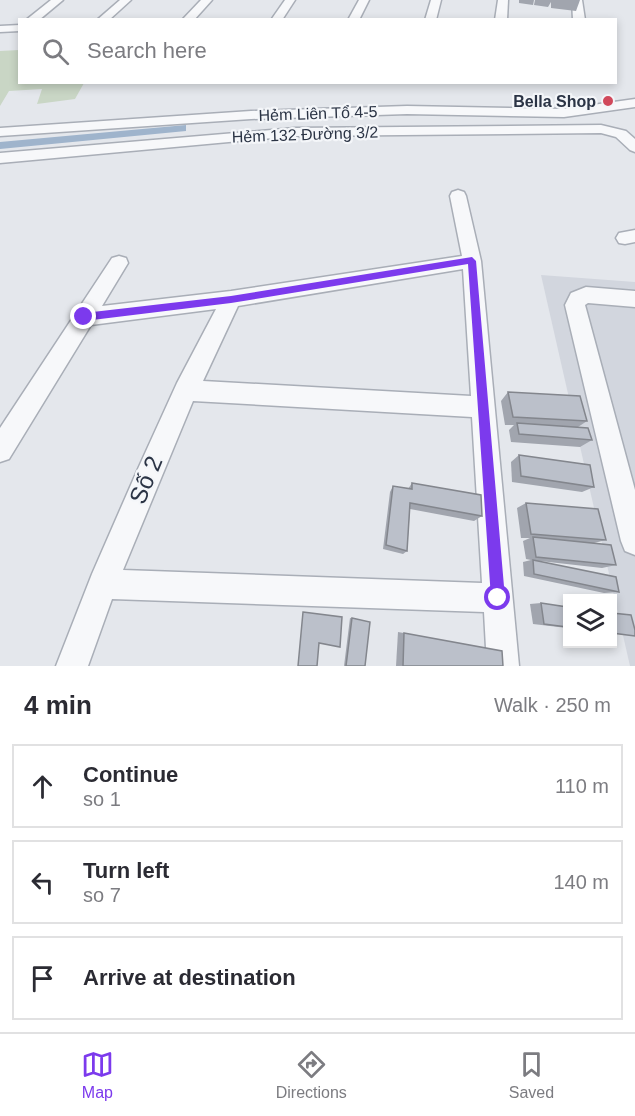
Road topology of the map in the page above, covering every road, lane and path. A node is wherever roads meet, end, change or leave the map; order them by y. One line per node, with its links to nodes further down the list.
1 (58, 0): 9 (street)
2 (126, 0): 10 (street)
3 (207, 0): 11 (street)
4 (291, 0): 12 (street)
5 (364, 0): 13 (street)
6 (436, 0): 14 (street)
7 (503, 0): 15 (street)
8 (577, 0): 16 (street)
9 (34, 18)
10 (104, 18)
11 (189, 18)
12 (278, 18)
13 (354, 18)
14 (431, 18)
15 (501, 18)
16 (579, 18)
17 (18, 28): 18 (street)
18 (0, 29)
19 (635, 103): 20 (street, Hẻm Liên Tổ 4-5)
20 (0, 132)
21 (635, 147): 22 (street, Hẻm 132 Đường 3/2)
22 (0, 158)
23 (458, 196): 24 (street)
24 (472, 261): 26 (street); 30 (street)
25 (119, 263): 28 (street)
26 (231, 299): 28 (street); 29 (street, Số 2)
27 (635, 299): 32 (street)
28 (84, 317): 31 (street)
29 (185, 390): 30 (street); 33 (street, Số 2)
30 (482, 407): 34 (street)
31 (0, 450)
32 (635, 541)
33 (102, 584): 34 (street); 35 (street, Số 2)
34 (498, 598): 36 (street)
35 (72, 666)
36 (503, 666)

